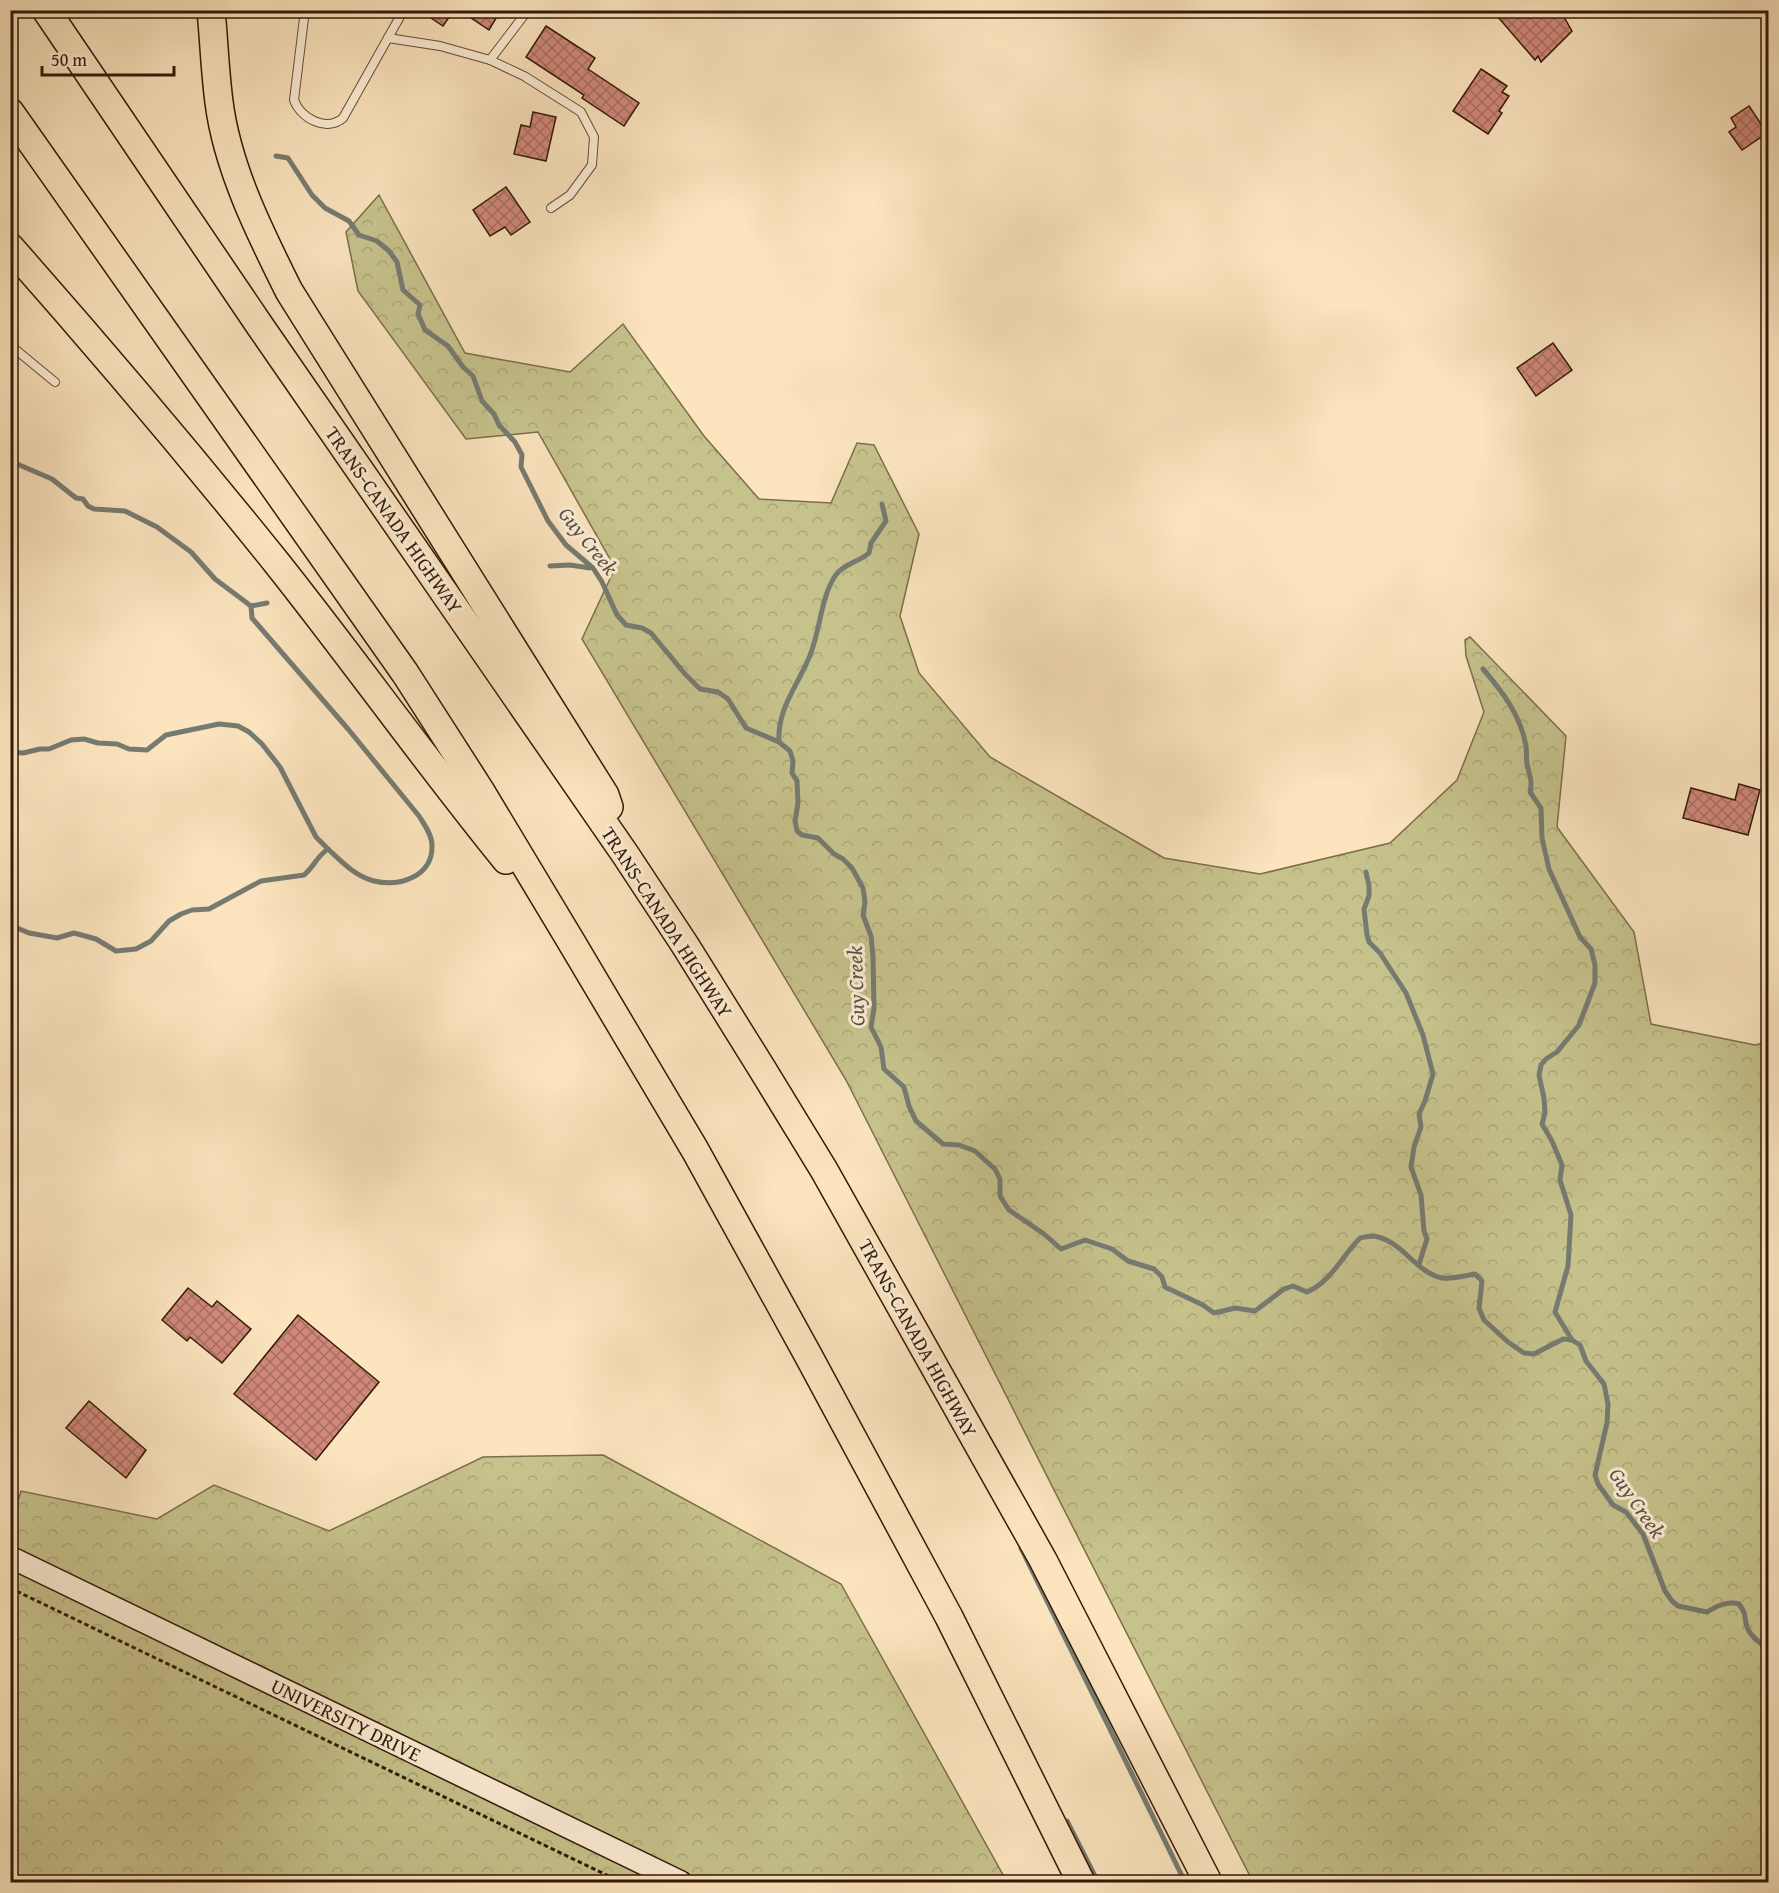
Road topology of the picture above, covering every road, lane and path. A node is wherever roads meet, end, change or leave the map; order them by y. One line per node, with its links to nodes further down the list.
1 (46, 10): 13 (highway, TRANS-CANADA HIGHWAY)
2 (211, 10): 13 (highway)
3 (305, 10): 6 (lane)
4 (528, 10): 7 (lane)
5 (402, 13): 6 (lane)
6 (388, 38): 7 (lane)
7 (490, 60): 9 (lane)
8 (10, 112): 14 (highway)
9 (551, 208)
10 (10, 246): 14 (highway)
11 (10, 345): 12 (lane)
12 (55, 381)
13 (625, 854): 20 (highway, TRANS-CANADA HIGHWAY)
14 (569, 938): 19 (highway)
15 (10, 1557): 18 (street, UNIVERSITY DRIVE)
16 (10, 1588): 17 (path)
17 (621, 1882)
18 (681, 1882)
19 (1082, 1882)
20 (1208, 1882)

